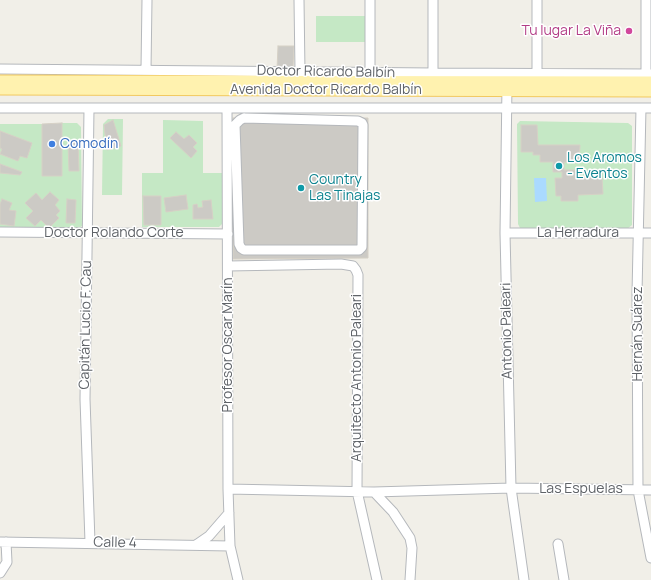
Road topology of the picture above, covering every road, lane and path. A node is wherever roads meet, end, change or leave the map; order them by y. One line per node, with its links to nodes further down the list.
1 (147, 0): 8 (street)
2 (300, 0): 9 (street)
3 (370, 0): 10 (street)
4 (433, 0): 14 (street)
5 (537, 0): 11 (street)
6 (646, 0): 12 (street)
7 (0, 69): 8 (street, Doctor Ricardo Balbín)
8 (146, 69): 9 (street, Doctor Ricardo Balbín)
9 (300, 71): 10 (street, Doctor Ricardo Balbín)
10 (370, 72): 14 (street, Doctor Ricardo Balbín)
11 (537, 74): 12 (street, Doctor Ricardo Balbín); 14 (street, Doctor Ricardo Balbín)
12 (649, 76): 15 (main road, Avenida Doctor Ricardo Balbín)
13 (0, 81): 14 (main road, Avenida Doctor Ricardo Balbín)
14 (433, 82): 15 (main road, Avenida Doctor Ricardo Balbín); 16 (main road, Avenida Doctor Ricardo Balbín)
15 (507, 86): 17 (main road, Avenida Doctor Ricardo Balbín); 21 (street, Antonio Paleari)
16 (0, 88)
17 (651, 91)
18 (0, 108): 24 (street)
19 (227, 108): 20 (street); 24 (street); 31 (street, Profesor Oscar Marín)
20 (300, 108): 21 (street); 25 (street)
21 (507, 108): 22 (street); 28 (street, Antonio Paleari)
22 (641, 108): 23 (street); 29 (street, Hernán Suárez)
23 (651, 108)
24 (89, 109): 27 (street, Capitán Lucio F. Cau)
25 (300, 120): 25 (street)
26 (0, 232): 27 (street, Doctor Rolando Corte)
27 (87, 232): 31 (street, Doctor Rolando Corte); 41 (street, Capitán Lucio F. Cau)
28 (505, 233): 29 (street, La Herradura); 33 (street, Antonio Paleari)
29 (638, 233): 30 (street, La Herradura); 35 (street, Hernán Suárez)
30 (651, 233)
31 (228, 234): 32 (street, Profesor Oscar Marín)
32 (228, 266): 34 (street, Profesor Oscar Marín); 37 (street, Arquitecto Antonio Paleari)
33 (511, 488): 35 (street, Las Espuelas); 38 (street, Las Espuelas); 51 (street, Antonio Paleari)
34 (228, 489): 37 (street, Las Espuelas); 39 (street, Profesor Oscar Marín)
35 (638, 490): 36 (street, Las Espuelas); 46 (street, Hernán Suárez)
36 (651, 490)
37 (357, 491): 38 (street, Las Espuelas); 49 (street, Arquitecto Antonio Paleari)
38 (374, 492): 50 (street)
39 (229, 513): 43 (street); 44 (street, Profesor Oscar Marín)
40 (3, 542): 41 (street, Calle 4); 45 (street)
41 (90, 542): 43 (street, Calle 4)
42 (558, 544): 52 (street)
43 (196, 545): 44 (street, Calle 4)
44 (230, 546): 48 (street, Profesor Oscar Marín)
45 (4, 555): 47 (street)
46 (651, 558)
47 (0, 573)
48 (238, 580)
49 (376, 580)
50 (410, 580)
51 (524, 580)
52 (564, 580)

